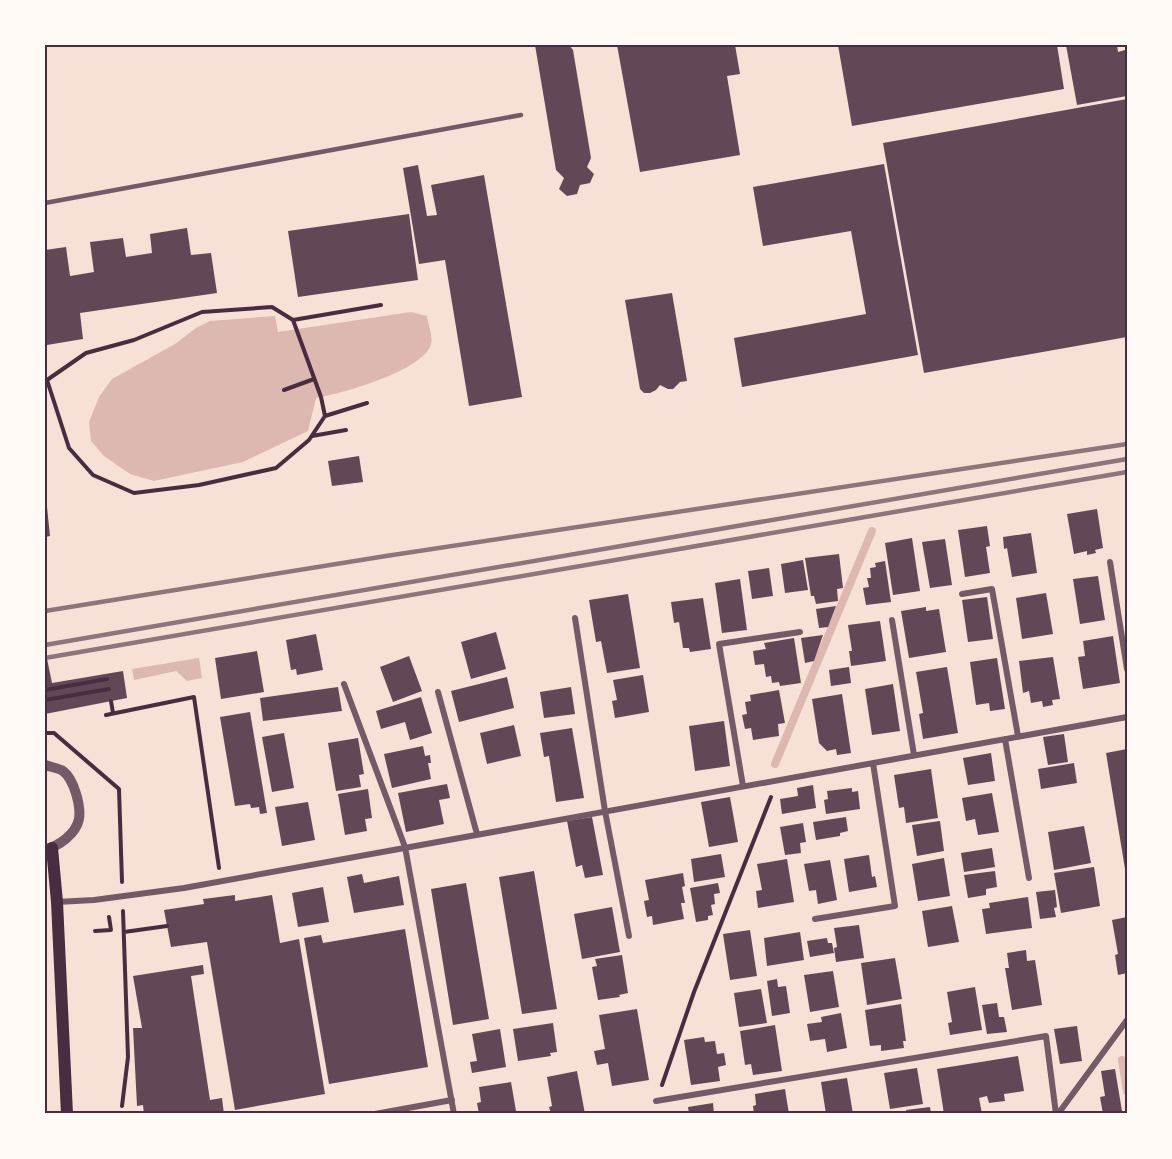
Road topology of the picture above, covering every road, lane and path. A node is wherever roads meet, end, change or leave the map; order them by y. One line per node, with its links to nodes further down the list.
1 (521, 115): 2 (lane)
2 (45, 203)
3 (381, 305): 4 (path)
4 (292, 320): 5 (path); 6 (path)
5 (314, 379): 7 (path); 9 (path)
6 (46, 380): 11 (path)
7 (284, 390)
8 (367, 403): 9 (path)
9 (325, 416): 11 (path)
10 (346, 430): 11 (path)
11 (312, 436)
12 (1110, 562): 17 (street)
13 (962, 594): 28 (street)
14 (575, 618): 35 (street)
15 (892, 620): 30 (street)
16 (800, 632): 34 (street)
17 (1127, 669)
18 (107, 679): 21 (path)
19 (344, 684): 37 (street)
20 (109, 689): 23 (path)
21 (45, 690)
22 (438, 692): 36 (street)
23 (45, 700)
24 (111, 701): 25 (path)
25 (113, 713): 26 (path); 40 (path)
26 (106, 715)
27 (1127, 717): 28 (street)
28 (1018, 736): 29 (street)
29 (1005, 739): 30 (street); 39 (street)
30 (915, 755): 31 (street)
31 (873, 763): 33 (street); 43 (street)
32 (45, 765): 38 (street)
33 (777, 780): 34 (street); 51 (path)
34 (743, 786): 35 (street)
35 (605, 811): 36 (street); 47 (street)
36 (477, 834): 37 (street)
37 (405, 847): 40 (street); 50 (street)
38 (49, 849): 41 (main road)
39 (1029, 878)
40 (221, 881): 41 (street)
41 (57, 902): 53 (main road)
42 (110, 918): 45 (path)
43 (815, 919)
44 (167, 926): 46 (path)
45 (95, 931)
46 (124, 932)
47 (629, 936)
48 (1127, 1020): 56 (street)
49 (128, 1057): 52 (path)
50 (452, 1100): 54 (street); 55 (street)
51 (656, 1101): 56 (street)
52 (122, 1106)
53 (67, 1114)
54 (375, 1114)
55 (454, 1114)
56 (1057, 1114)

